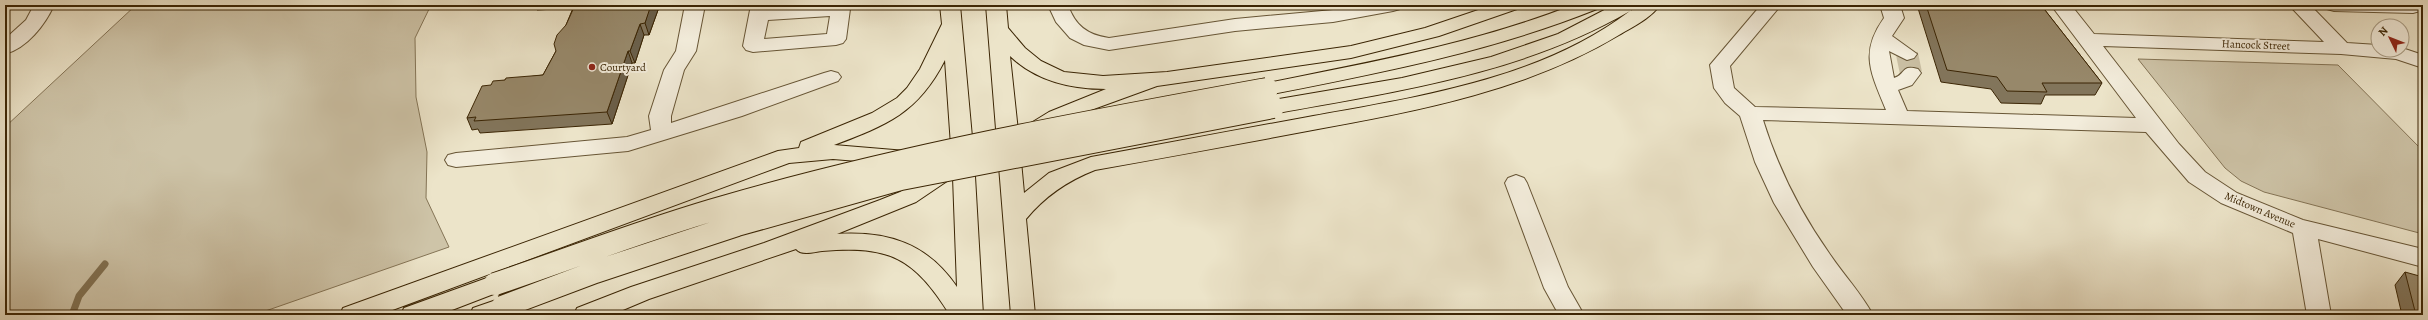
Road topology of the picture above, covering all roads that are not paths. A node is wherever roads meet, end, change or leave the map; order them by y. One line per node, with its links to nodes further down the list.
1 (44, 5): 20 (street)
2 (695, 5): 30 (street)
3 (996, 5): 17 (highway)
4 (1058, 5): 5 (street)
5 (1393, 5)
6 (1510, 5): 24 (highway)
7 (1590, 5): 26 (highway)
8 (1628, 5): 26 (highway)
9 (1650, 5): 33 (highway)
10 (1771, 5): 27 (street)
11 (1890, 5): 18 (street)
12 (2061, 5): 19 (street, Midtown Avenue)
13 (2299, 5): 21 (street)
14 (2334, 5): 15 (street)
15 (2416, 6)
16 (950, 15): 32 (highway); 34 (highway)
17 (998, 28): 24 (highway); 31 (highway)
18 (1882, 38): 25 (street); 25 (street)
19 (2088, 40): 21 (street, Hancock Street); 29 (street, Midtown Avenue)
20 (5, 48)
21 (2341, 48): 22 (street, Hancock Street)
22 (2423, 62)
23 (831, 77): 30 (street)
24 (1154, 80): 31 (highway)
25 (1888, 86): 28 (street)
26 (1270, 98): 41 (highway, bridge); 43 (highway, bridge)
27 (1750, 112): 28 (street); 49 (street)
28 (1899, 117): 29 (street)
29 (2152, 125): 38 (street, Midtown Avenue)
30 (662, 134): 35 (street)
31 (1009, 147): 33 (highway); 34 (highway); 37 (highway)
32 (786, 156): 34 (highway); 42 (highway)
33 (1122, 156): 37 (highway)
34 (963, 159): 39 (highway); 46 (highway)
35 (456, 160)
36 (1516, 183): 48 (street)
37 (1014, 218): 47 (highway)
38 (2304, 228): 40 (street, Midtown Avenue); 50 (street)
39 (772, 249): 44 (highway); 45 (highway)
40 (2423, 258)
41 (492, 311)
42 (352, 315)
43 (413, 315)
44 (586, 315)
45 (963, 315)
46 (971, 315)
47 (1023, 315)
48 (1572, 315)
49 (1861, 315)
50 (2319, 315)

